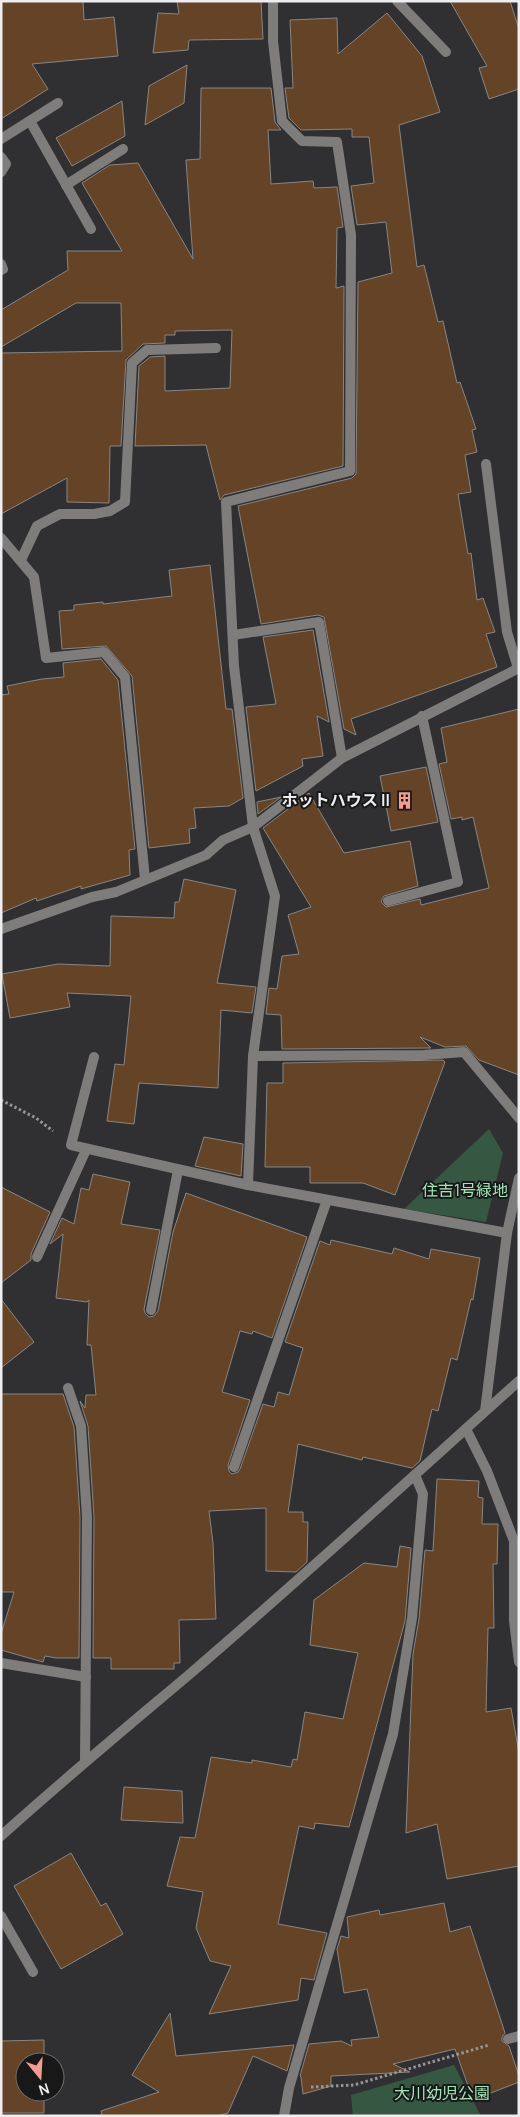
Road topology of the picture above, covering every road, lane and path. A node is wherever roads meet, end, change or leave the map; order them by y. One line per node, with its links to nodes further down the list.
1 (273, 1): 18 (street)
2 (398, 1): 3 (street)
3 (446, 52)
4 (58, 103): 5 (street)
5 (30, 121): 6 (street); 10 (street)
6 (1, 139)
7 (123, 149): 10 (street)
8 (1, 157): 9 (street)
9 (1, 172)
10 (66, 185): 11 (street)
11 (91, 229)
12 (1, 264): 13 (street)
13 (1, 270)
14 (216, 348): 17 (street)
15 (486, 464): 19 (street)
16 (1, 538): 17 (street)
17 (21, 560): 23 (street)
18 (233, 635): 21 (street); 22 (street)
19 (518, 668): 20 (street)
20 (422, 716): 21 (street); 24 (street)
21 (342, 758): 22 (street)
22 (253, 827): 23 (street); 26 (street)
23 (145, 879): 25 (street)
24 (388, 900)
25 (1, 929)
26 (253, 1056): 29 (street); 34 (street)
27 (94, 1057): 30 (street)
28 (1, 1100): 30 (path)
29 (519, 1118)
30 (71, 1145): 31 (street)
31 (86, 1150): 32 (street); 37 (street)
32 (178, 1170): 34 (street); 38 (street)
33 (519, 1178): 36 (street)
34 (248, 1185): 35 (street)
35 (327, 1200): 36 (street); 43 (street)
36 (507, 1234): 41 (street)
37 (36, 1256)
38 (151, 1310)
39 (519, 1381): 41 (street)
40 (68, 1388): 47 (street)
41 (485, 1411): 42 (street)
42 (466, 1429): 44 (street); 45 (street)
43 (234, 1467)
44 (415, 1475): 48 (street); 54 (street)
45 (519, 1662)
46 (1, 1663): 47 (street)
47 (86, 1677): 48 (street)
48 (85, 1761): 49 (street)
49 (1, 1836)
50 (1, 1916): 51 (street)
51 (33, 1972)
52 (519, 2036): 53 (street)
53 (508, 2039): 54 (path)
54 (289, 2088): 55 (street)
55 (284, 2116)

